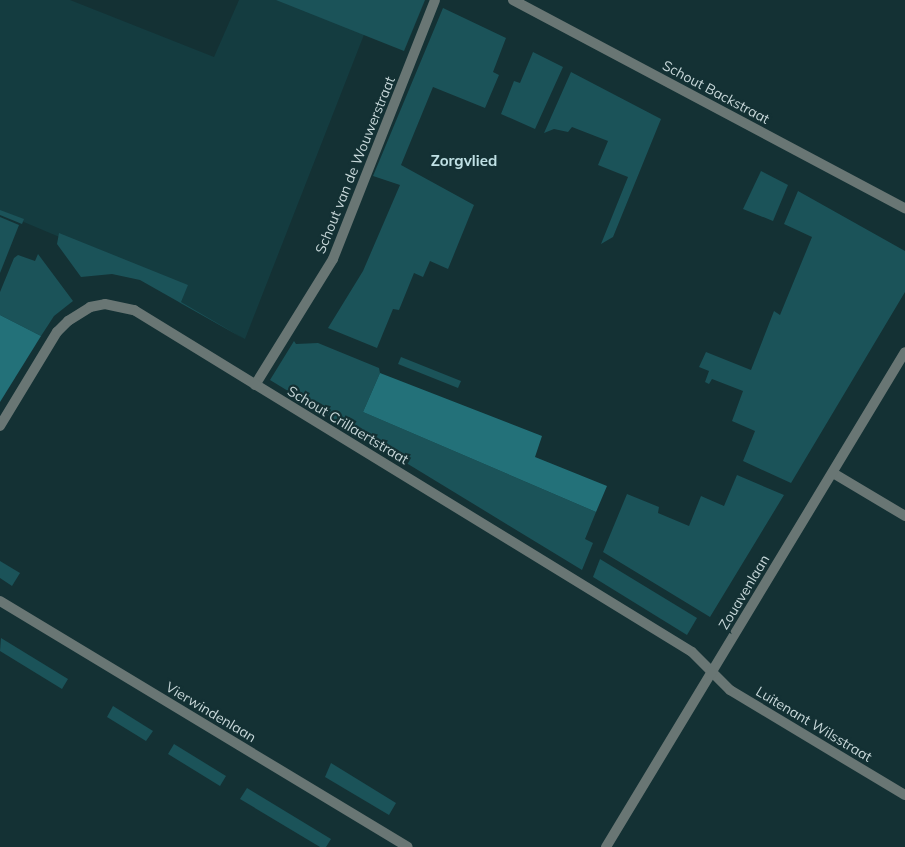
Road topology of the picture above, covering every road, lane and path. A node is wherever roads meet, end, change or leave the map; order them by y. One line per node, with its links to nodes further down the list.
1 (435, 0): 5 (street, Schout van de Wouwerstraat)
2 (513, 0): 3 (street, Schout Backstraat)
3 (905, 208)
4 (905, 352): 7 (street, Zouavenlaan)
5 (255, 385): 6 (street, Schout Crillaertstraat); 10 (street, Schout Crillaertstraat)
6 (0, 426)
7 (833, 473): 8 (street); 10 (street, Zouavenlaan)
8 (905, 516)
9 (0, 601): 12 (street, Vierwindenlaan)
10 (712, 672): 11 (street, Luitenant Wilsstraat); 13 (street, Zouavenlaan)
11 (905, 795)
12 (407, 847)
13 (606, 847)

